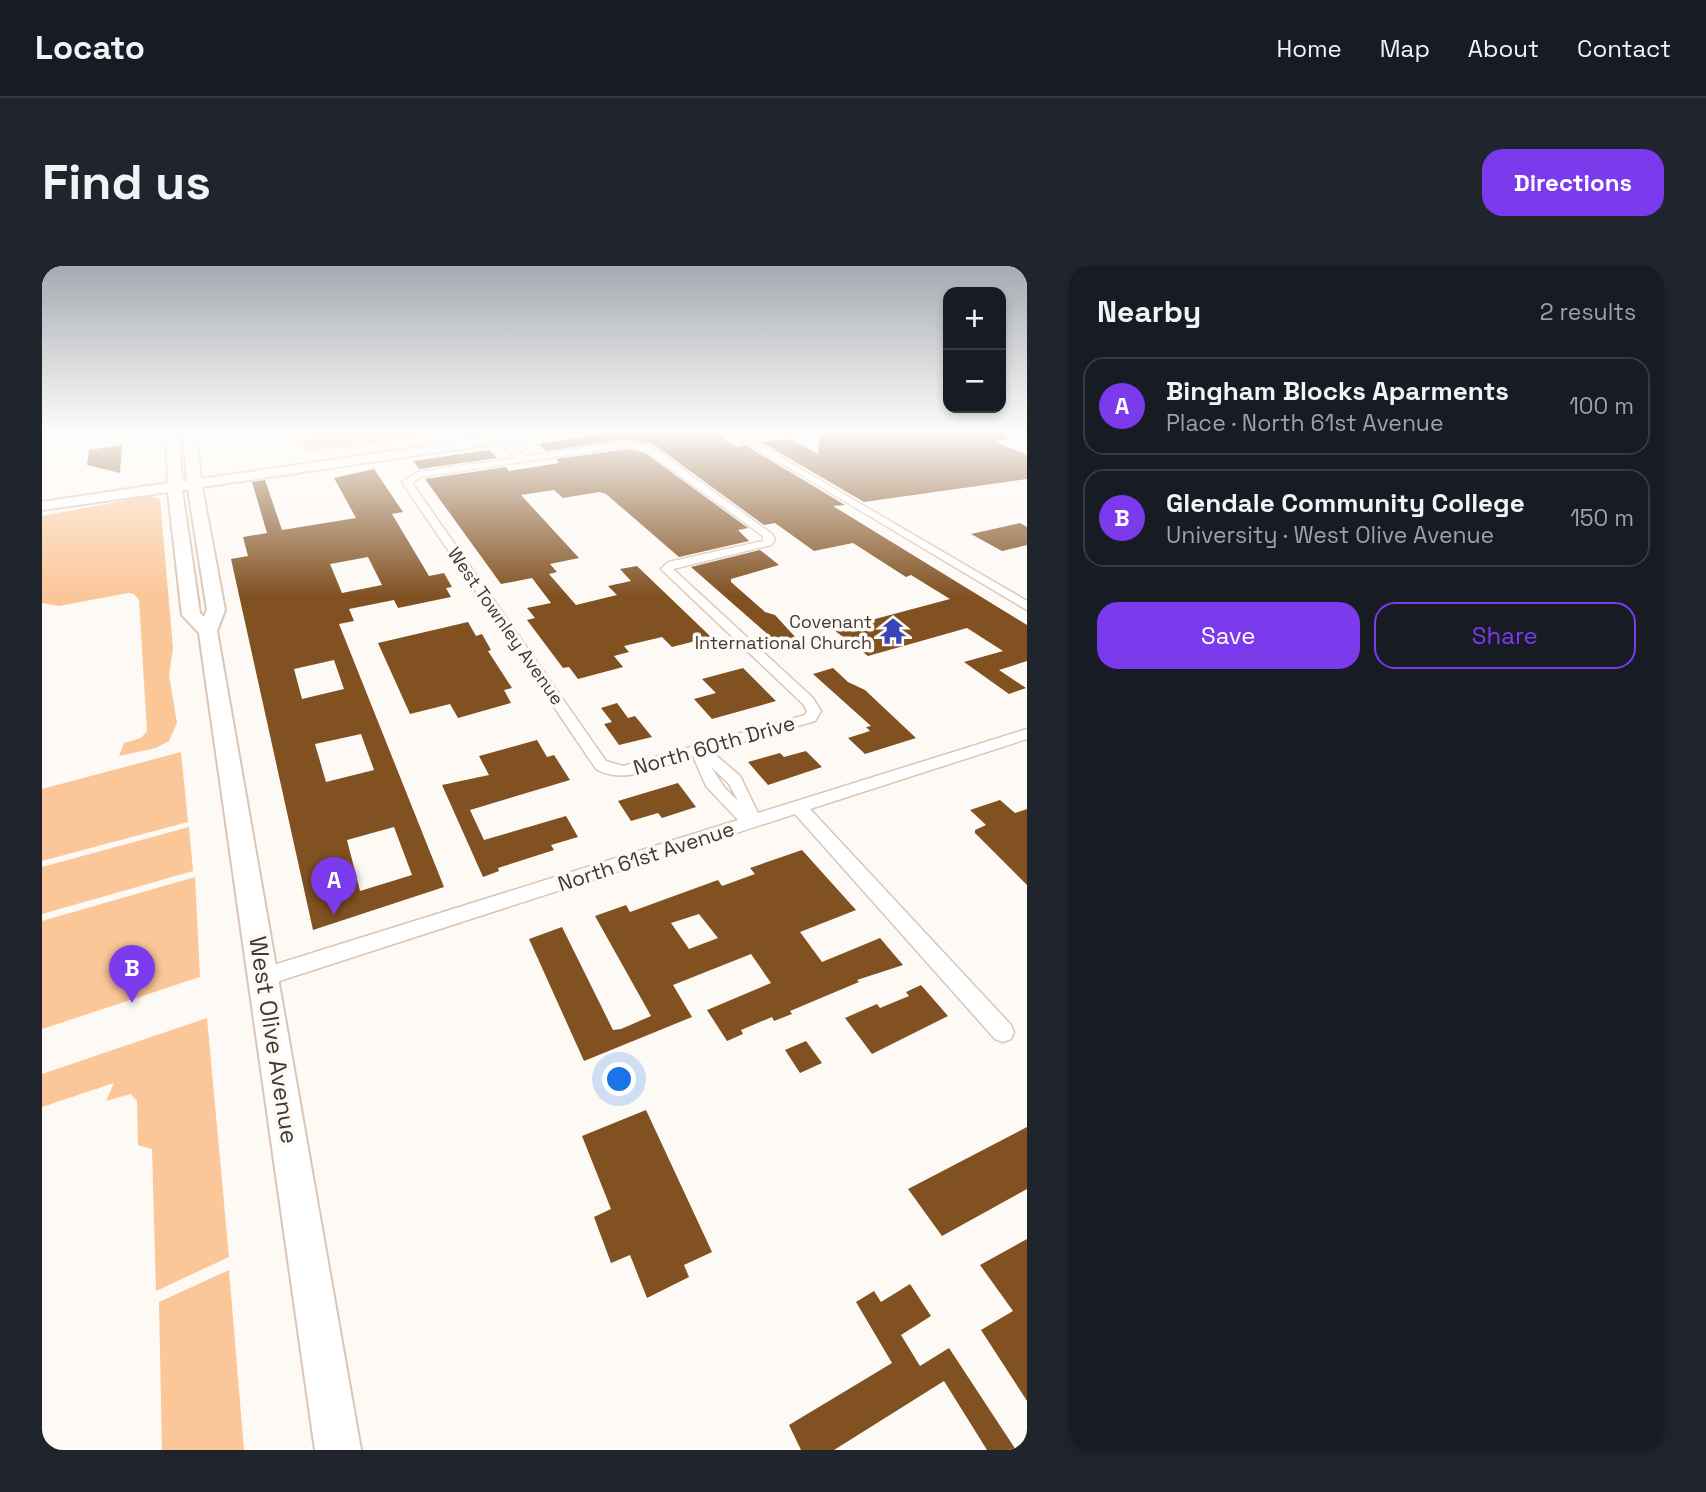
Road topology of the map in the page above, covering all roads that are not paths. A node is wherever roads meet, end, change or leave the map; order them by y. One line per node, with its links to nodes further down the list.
1 (155, 486): 8 (main road)
2 (161, 486): 9 (main road)
3 (175, 486): 11 (main road, West Olive Avenue)
4 (195, 486): 11 (main road, West Olive Avenue)
5 (409, 486): 14 (street, West Townley Avenue)
6 (699, 486): 13 (street, North 60th Drive)
7 (826, 486): 10 (street)
8 (42, 499)
9 (42, 506)
10 (1027, 606)
11 (208, 631): 17 (main road, West Olive Avenue)
12 (1027, 734): 15 (street, North 61st Avenue)
13 (699, 750): 14 (street, North 60th Drive); 16 (street)
14 (609, 770)
15 (799, 808): 16 (street, North 61st Avenue); 18 (street)
16 (752, 822): 17 (street, North 61st Avenue)
17 (264, 977): 19 (main road, West Olive Avenue)
18 (1003, 1032)
19 (338, 1450)

